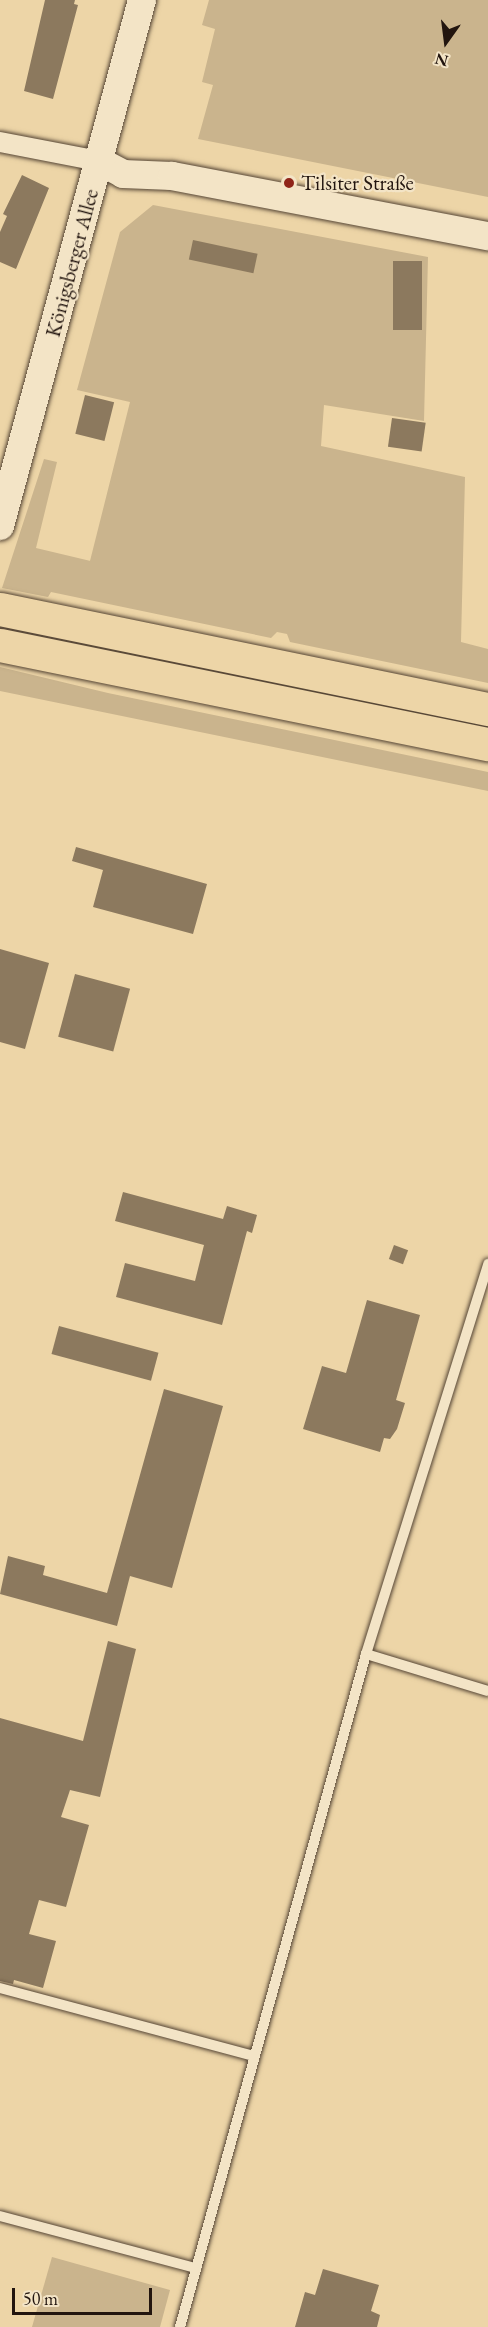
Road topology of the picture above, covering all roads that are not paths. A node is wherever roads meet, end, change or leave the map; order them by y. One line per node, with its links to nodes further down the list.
1 (142, 0): 3 (street, Königsberger Allee)
2 (0, 142): 3 (street)
3 (99, 161): 4 (street); 5 (street, Königsberger Allee)
4 (488, 236)
5 (0, 526)
6 (2, 609): 8 (highway)
7 (0, 645): 9 (highway)
8 (488, 709)
9 (488, 744)
10 (488, 1264): 11 (lane)
11 (366, 1654): 12 (lane); 14 (lane)
12 (488, 1691)
13 (0, 1988): 14 (lane)
14 (254, 2056): 16 (lane)
15 (0, 2216): 16 (lane)
16 (196, 2268): 17 (lane)
17 (180, 2327)

